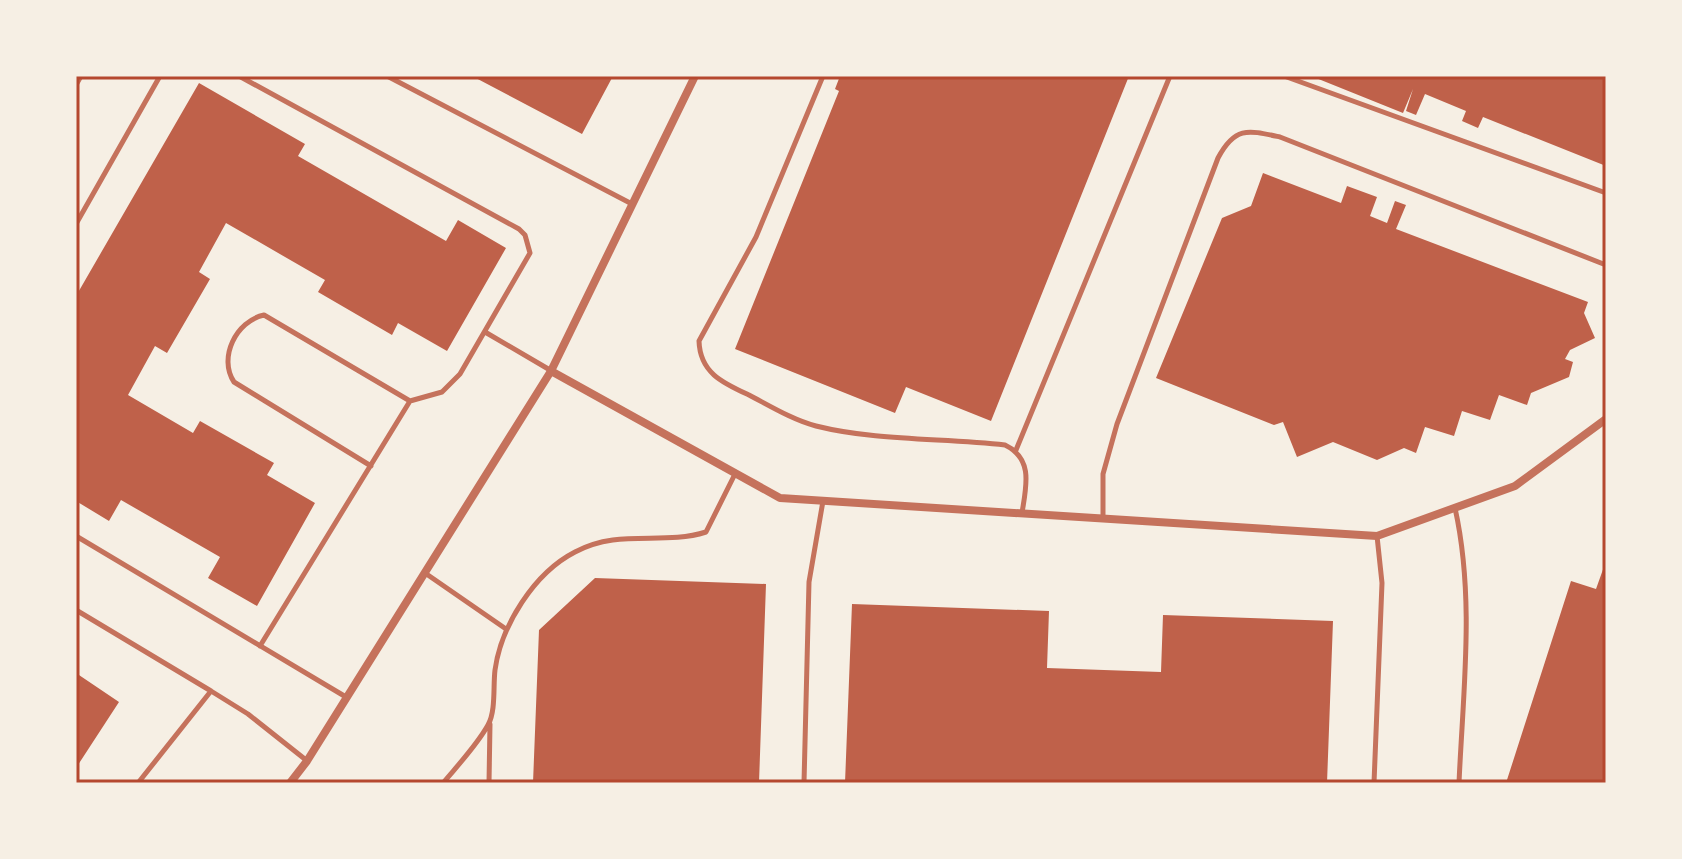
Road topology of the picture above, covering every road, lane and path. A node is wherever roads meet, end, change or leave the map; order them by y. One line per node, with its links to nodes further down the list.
1 (81, 76): 9 (lane)
2 (160, 76): 12 (lane)
3 (239, 76): 14 (lane)
4 (387, 76): 11 (lane)
5 (695, 76): 11 (street)
6 (823, 76): 18 (lane)
7 (1170, 76): 18 (lane)
8 (1284, 76): 10 (lane)
9 (76, 85)
10 (1606, 193)
11 (632, 204): 15 (street)
12 (76, 224)
13 (1606, 265): 24 (lane)
14 (485, 332): 15 (lane); 16 (lane)
15 (551, 371): 20 (street); 27 (street)
16 (410, 401): 19 (lane); 19 (lane)
17 (1606, 419): 22 (street)
18 (1016, 450): 23 (lane)
19 (371, 466): 30 (lane)
20 (736, 474): 21 (street); 29 (lane)
21 (823, 501): 23 (street); 39 (lane)
22 (1455, 508): 26 (street); 41 (lane)
23 (1022, 513): 24 (street)
24 (1103, 519): 26 (street)
25 (76, 536): 30 (lane)
26 (1377, 536): 40 (lane)
27 (424, 572): 29 (lane); 32 (street)
28 (76, 610): 31 (lane)
29 (506, 629): 33 (lane)
30 (260, 646): 32 (lane)
31 (211, 691): 34 (lane); 35 (lane)
32 (346, 697): 34 (street)
33 (490, 723): 37 (lane); 38 (lane)
34 (307, 761): 36 (street)
35 (138, 783)
36 (290, 783)
37 (443, 783)
38 (489, 783)
39 (804, 783)
40 (1374, 783)
41 (1459, 783)

